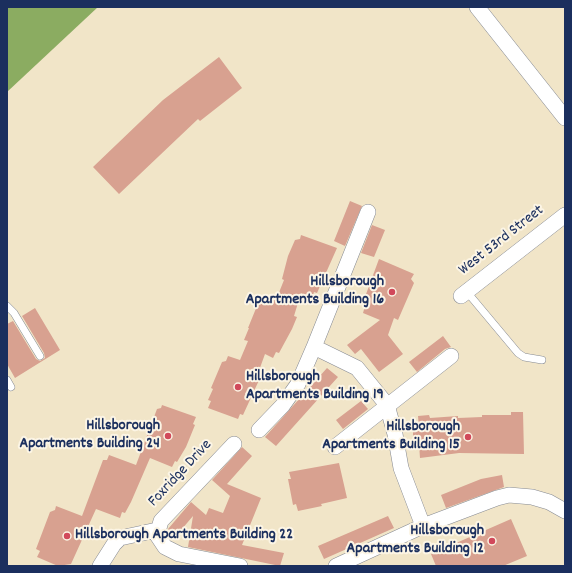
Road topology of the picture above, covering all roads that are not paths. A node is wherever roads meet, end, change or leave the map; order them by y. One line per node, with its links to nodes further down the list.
1 (477, 7): 2 (street)
2 (565, 118)
3 (368, 212): 7 (street)
4 (565, 215): 5 (street, West 53rd Street)
5 (464, 294): 10 (lane)
6 (7, 306): 8 (lane)
7 (314, 347): 11 (street); 12 (street)
8 (40, 356)
9 (451, 356): 11 (street)
10 (542, 360)
11 (387, 405): 14 (street); 16 (street)
12 (259, 430)
13 (234, 444): 17 (street, Foxridge Drive)
14 (335, 446)
15 (565, 511): 16 (street)
16 (423, 526): 20 (street)
17 (157, 530): 18 (street); 19 (street, Foxridge Drive)
18 (100, 566)
19 (240, 566)
20 (336, 566)

